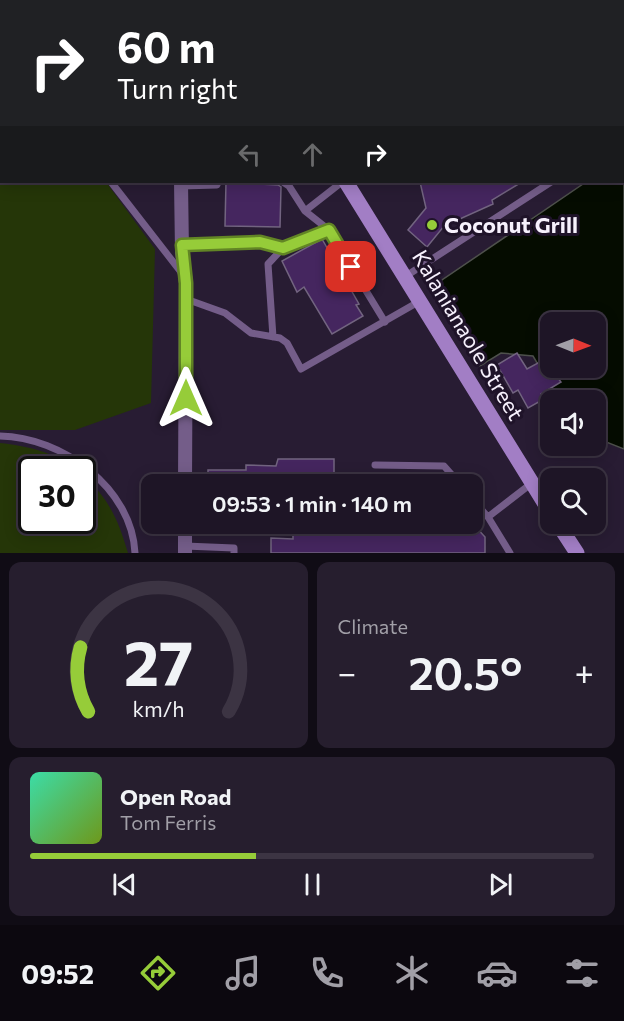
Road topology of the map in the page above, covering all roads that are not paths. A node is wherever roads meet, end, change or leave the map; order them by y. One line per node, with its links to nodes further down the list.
1 (112, 183): 13 (lane)
2 (218, 183): 7 (lane)
3 (284, 183): 8 (lane)
4 (343, 183): 8 (lane)
5 (345, 183): 12 (main road, Kalanianaole Street)
6 (549, 183): 12 (lane)
7 (181, 184): 10 (street)
8 (304, 211): 9 (lane)
9 (329, 230): 11 (lane); 16 (lane)
10 (182, 245): 11 (lane); 13 (street)
11 (283, 248): 17 (lane)
12 (406, 276): 15 (main road, Kalanianaole Street)
13 (186, 283): 14 (street)
14 (186, 299): 17 (lane); 20 (street)
15 (421, 301): 16 (lane); 22 (main road, Kalanianaole Street)
16 (385, 322): 17 (lane)
17 (273, 337)
18 (0, 436): 28 (lane)
19 (375, 465): 21 (lane)
20 (185, 474)
21 (451, 474)
22 (532, 483): 23 (main road, Kalanianaole Street); 25 (lane)
23 (540, 496)
24 (483, 511): 25 (lane)
25 (488, 517): 30 (lane)
26 (565, 534): 31 (main road)
27 (185, 549): 29 (lane)
28 (135, 553)
29 (234, 553)
30 (510, 553)
31 (577, 553)

